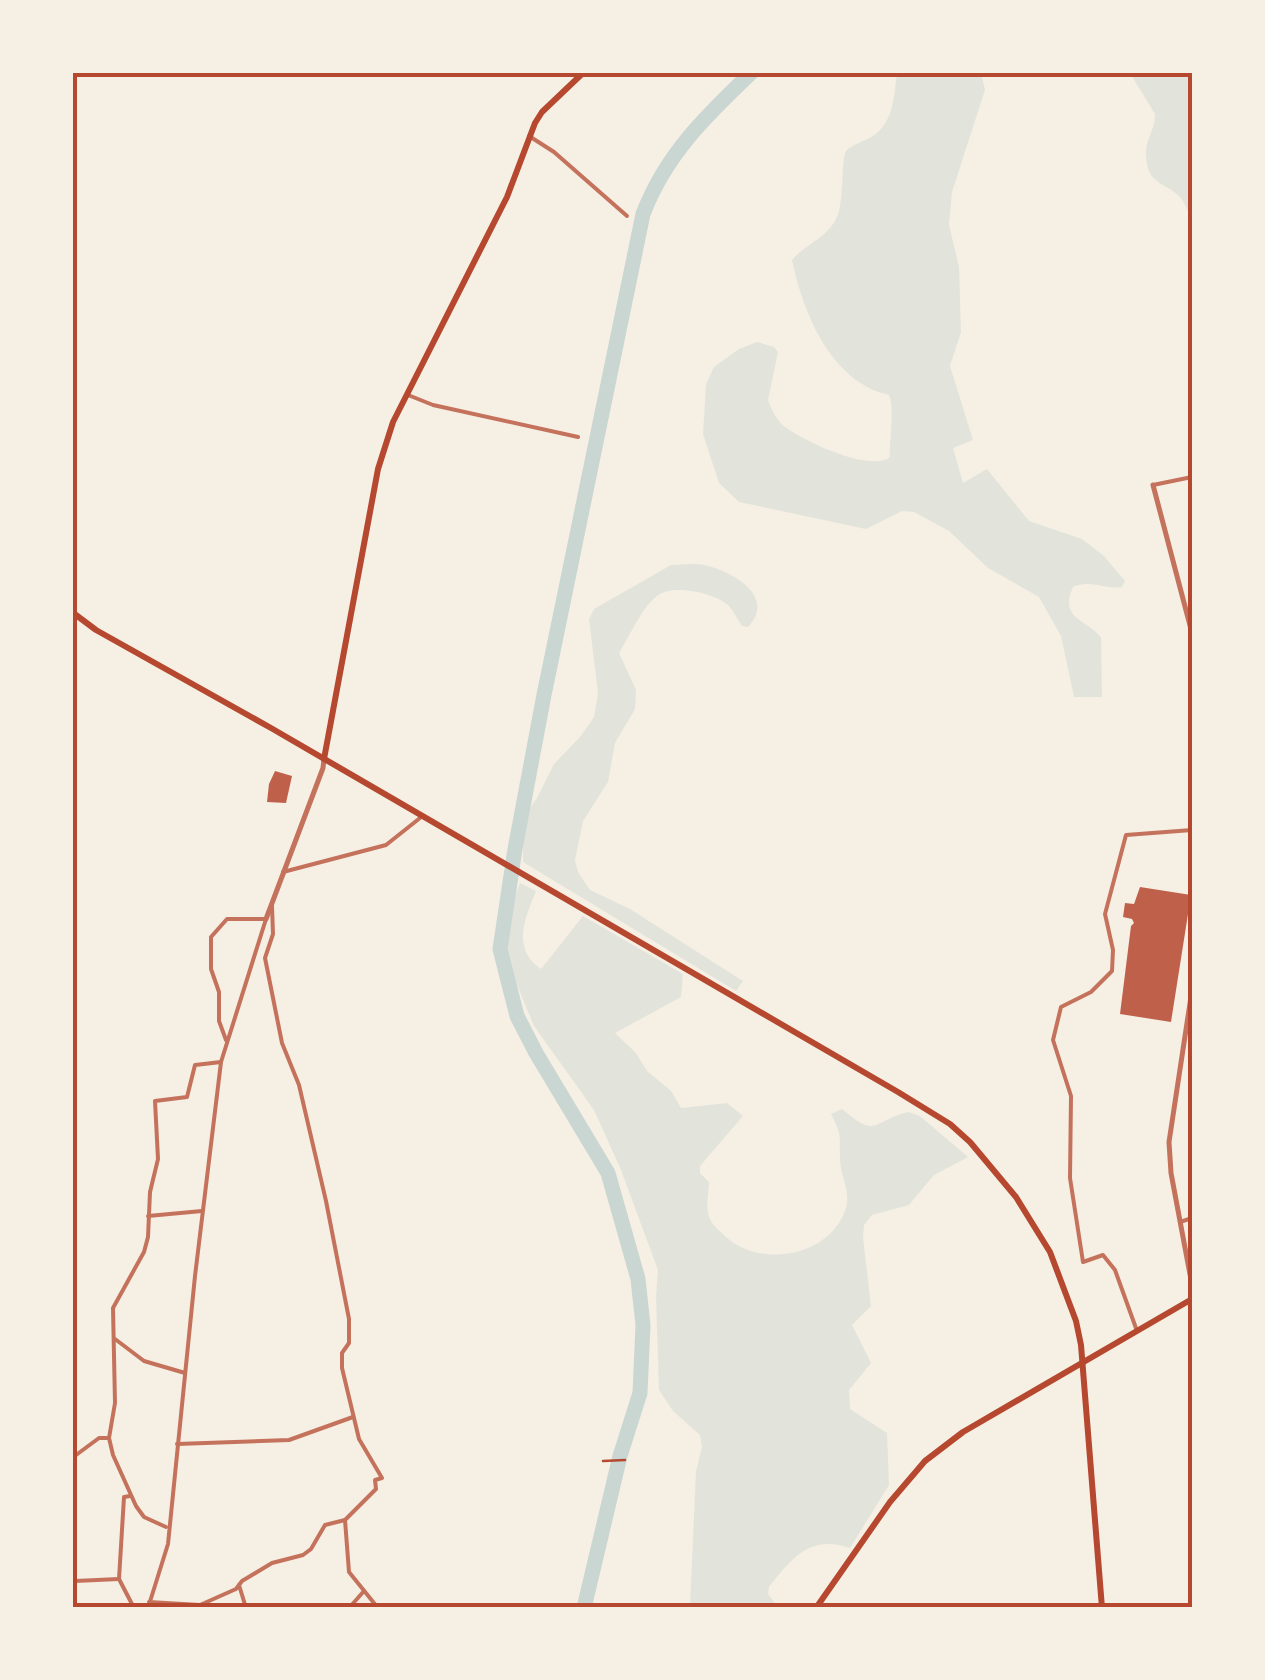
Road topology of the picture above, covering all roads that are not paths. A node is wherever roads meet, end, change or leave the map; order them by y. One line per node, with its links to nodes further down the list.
1 (584, 72): 2 (main road)
2 (529, 136): 3 (street); 4 (main road)
3 (626, 216)
4 (408, 395): 5 (street); 10 (main road)
5 (578, 437)
6 (1192, 477): 7 (street)
7 (1153, 485): 9 (street)
8 (72, 612): 10 (main road)
9 (1192, 633)
10 (324, 759): 11 (main road); 13 (street)
11 (422, 816): 13 (street); 27 (main road)
12 (1192, 830): 25 (street)
13 (283, 872): 14 (street)
14 (272, 901): 15 (street); 29 (street)
15 (266, 919): 17 (street); 17 (street)
16 (1192, 990): 22 (street)
17 (226, 1040): 18 (street)
18 (222, 1062): 19 (street); 20 (street)
19 (202, 1211): 20 (street); 28 (street)
20 (148, 1216): 26 (street)
21 (1192, 1218): 22 (street)
22 (1180, 1222): 23 (street)
23 (1192, 1285)
24 (1192, 1299): 25 (main road)
25 (1137, 1331): 27 (main road)
26 (115, 1339): 28 (street); 30 (street)
27 (1083, 1364): 45 (main road); 46 (main road)
28 (185, 1373): 31 (street)
29 (352, 1416): 31 (street); 34 (street)
30 (110, 1438): 32 (street); 33 (street)
31 (176, 1444): 35 (street)
32 (72, 1458)
33 (132, 1496): 35 (street); 37 (street)
34 (345, 1520): 38 (street); 39 (street)
35 (168, 1528): 40 (street)
36 (72, 1573): 37 (street)
37 (119, 1579): 41 (street)
38 (239, 1585): 40 (street); 42 (street)
39 (364, 1592): 43 (street); 44 (street)
40 (149, 1605)
41 (134, 1608)
42 (246, 1608)
43 (349, 1608)
44 (378, 1608)
45 (816, 1608)
46 (1102, 1608)

